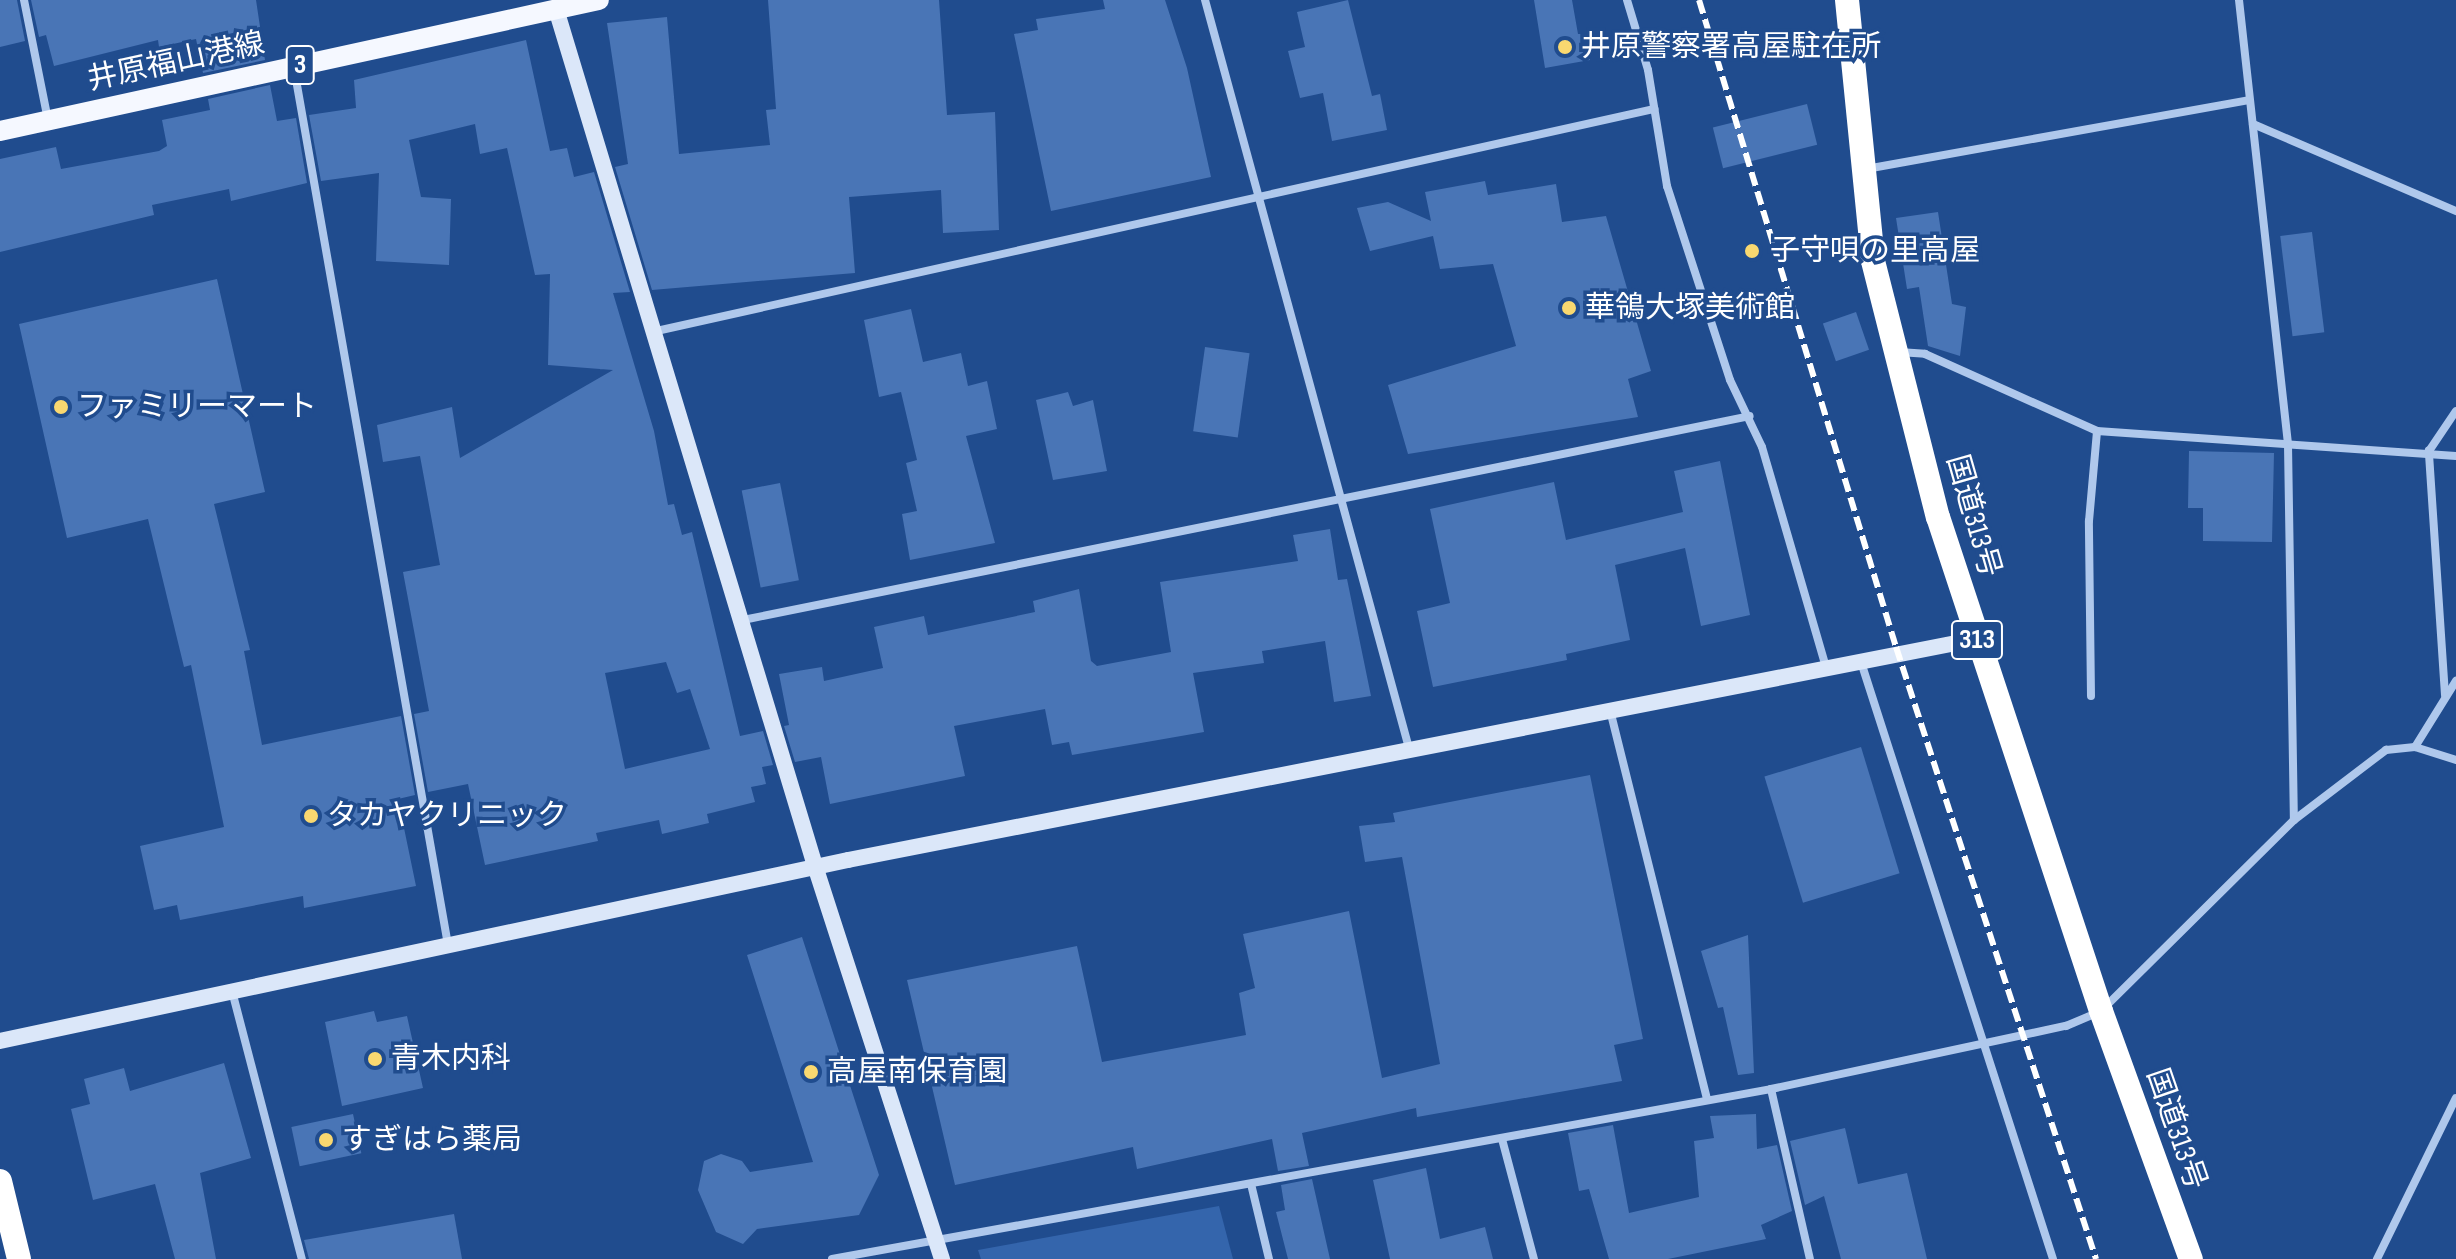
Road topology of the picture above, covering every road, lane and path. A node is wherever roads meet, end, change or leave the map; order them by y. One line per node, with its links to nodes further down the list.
1 (24, 0): 11 (street)
2 (599, 0): 7 (main road, 井原福山港線 / 3)
3 (1205, 0): 15 (street)
4 (1627, 0): 10 (street)
5 (1847, 0): 14 (highway, 国道313号 / 313)
6 (2239, 0): 9 (street)
7 (555, 5): 8 (main road, 井原福山港線 / 3); 17 (street)
8 (294, 67): 11 (main road, 井原福山港線 / 3); 39 (street)
9 (2249, 100): 12 (street); 14 (street)
10 (1654, 109): 15 (street); 20 (street)
11 (48, 120): 13 (main road, 井原福山港線 / 3)
12 (2253, 124): 16 (street); 22 (street)
13 (0, 131)
14 (1861, 170): 18 (highway, 国道313号 / 313)
15 (1259, 196): 17 (street); 25 (street)
16 (2456, 211)
17 (652, 332): 26 (street)
18 (1895, 352): 21 (street); 27 (highway, 国道313号 / 313)
19 (2456, 411): 23 (street)
20 (1750, 416): 25 (street); 29 (street)
21 (2097, 431): 22 (street); 32 (street)
22 (2288, 445): 23 (street); 37 (street)
23 (2429, 451): 24 (street); 31 (street)
24 (2456, 456)
25 (1345, 500): 26 (street); 35 (street)
26 (743, 620): 38 (street)
27 (1977, 639): 28 (street); 41 (highway, 国道313号 / 313)
28 (1861, 661): 29 (street); 43 (street)
29 (1826, 668): 33 (street)
30 (2456, 681): 31 (street)
31 (2445, 695): 34 (street)
32 (2091, 696)
33 (1610, 710): 35 (street); 46 (street)
34 (2415, 747): 36 (street); 37 (street)
35 (1410, 752): 38 (street)
36 (2456, 760)
37 (2294, 820): 41 (street)
38 (816, 869): 39 (street); 50 (street)
39 (448, 945): 40 (street)
40 (232, 991): 42 (street); 52 (street)
41 (2101, 1011): 43 (street); 59 (highway, 国道313号 / 313)
42 (0, 1041)
43 (1986, 1044): 44 (street); 58 (street)
44 (1771, 1089): 46 (street); 57 (street)
45 (2456, 1098): 60 (street)
46 (1707, 1099): 47 (street)
47 (1502, 1139): 49 (street); 56 (street)
48 (0, 1181): 51 (highway)
49 (1251, 1184): 50 (street); 55 (street)
50 (936, 1239): 53 (street); 54 (street)
51 (19, 1259)
52 (302, 1259)
53 (832, 1259)
54 (942, 1259)
55 (1269, 1259)
56 (1534, 1259)
57 (1809, 1259)
58 (2053, 1259)
59 (2191, 1259)
60 (2377, 1259)

